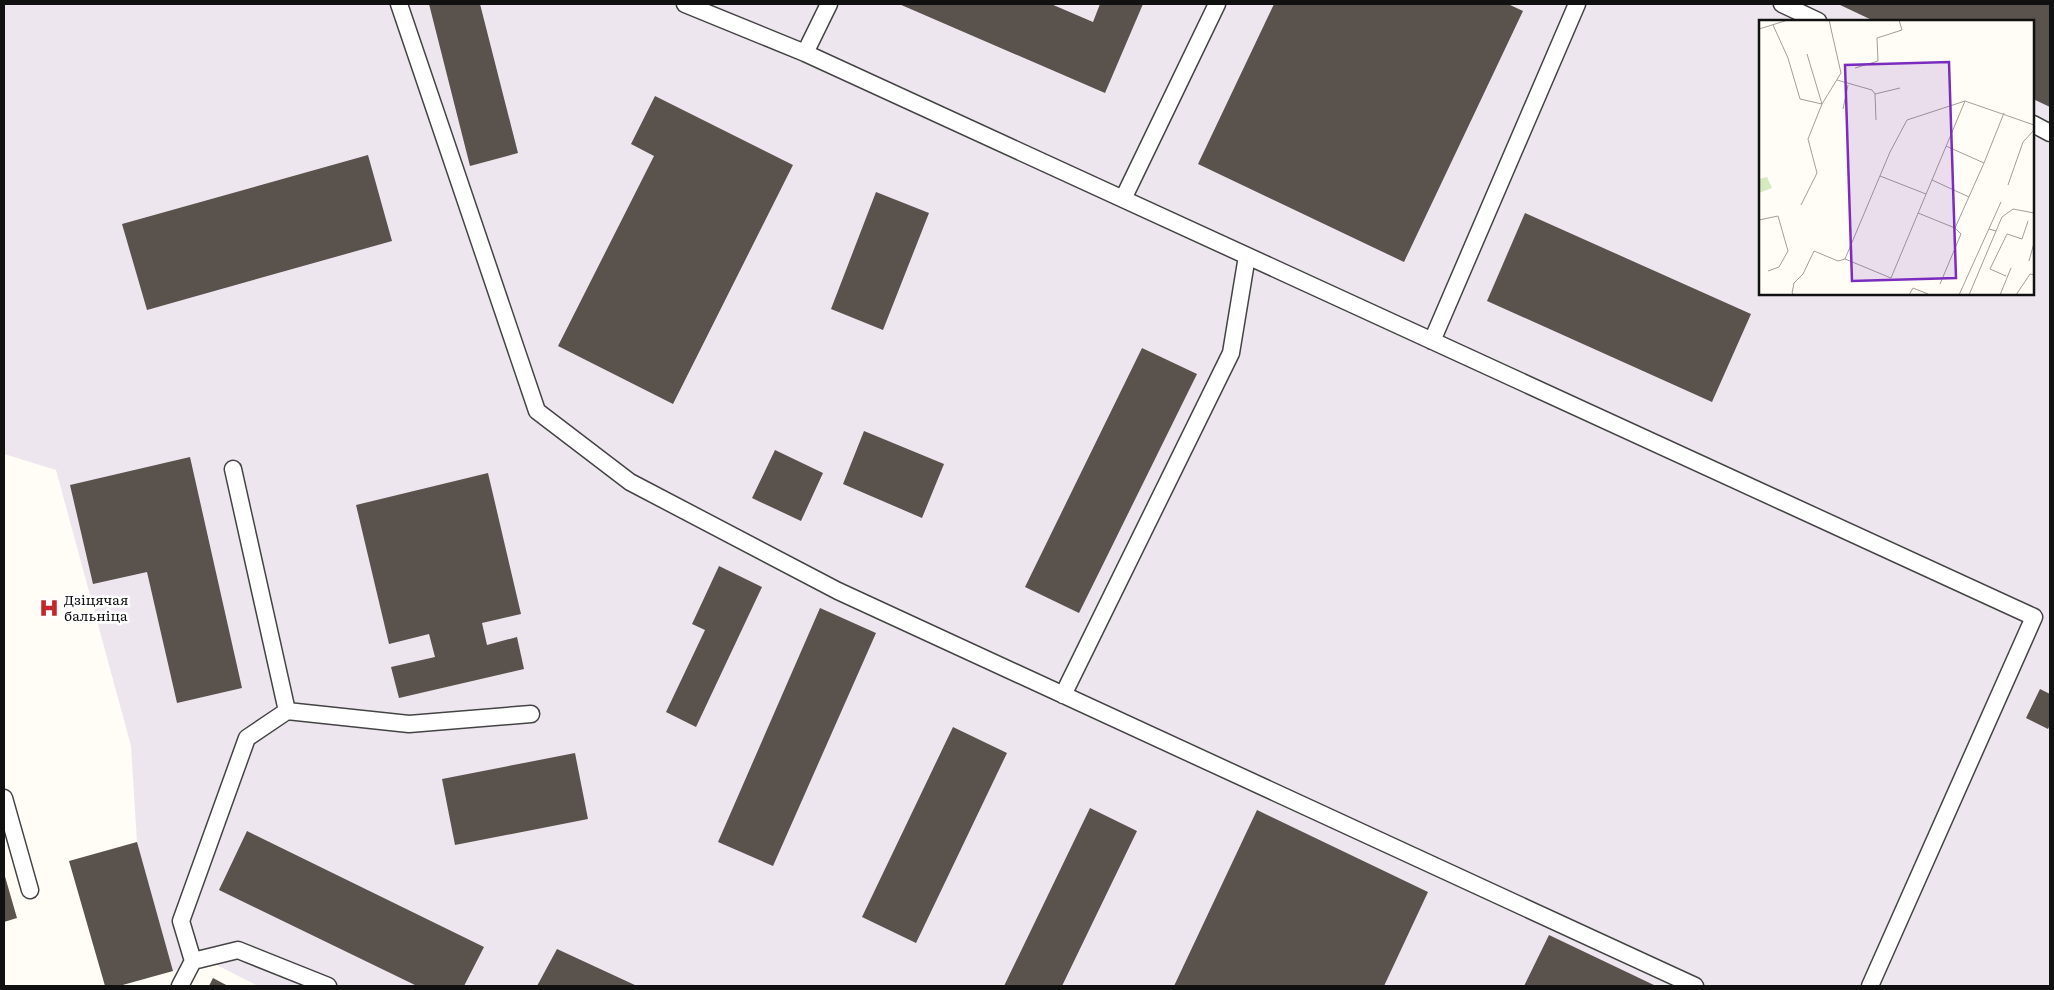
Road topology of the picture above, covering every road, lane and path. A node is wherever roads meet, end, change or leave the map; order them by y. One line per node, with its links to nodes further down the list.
1 (398, 4): 15 (lane)
2 (685, 4): 8 (lane)
3 (829, 4): 8 (lane)
4 (1217, 4): 11 (lane)
5 (1577, 4): 13 (lane)
6 (1782, 4): 7 (lane)
7 (1816, 20)
8 (805, 53): 11 (lane)
9 (2034, 125): 10 (lane)
10 (2050, 133)
11 (1123, 199): 12 (lane)
12 (1247, 256): 13 (lane); 15 (lane)
13 (1432, 341): 24 (lane)
14 (232, 469): 16 (lane)
15 (1063, 695): 23 (lane)
16 (287, 711): 17 (lane); 20 (lane)
17 (531, 714)
18 (4, 798): 19 (lane)
19 (30, 890)
20 (193, 961): 21 (lane); 22 (lane)
21 (180, 986)
22 (328, 986)
23 (1695, 986)
24 (1870, 986)

